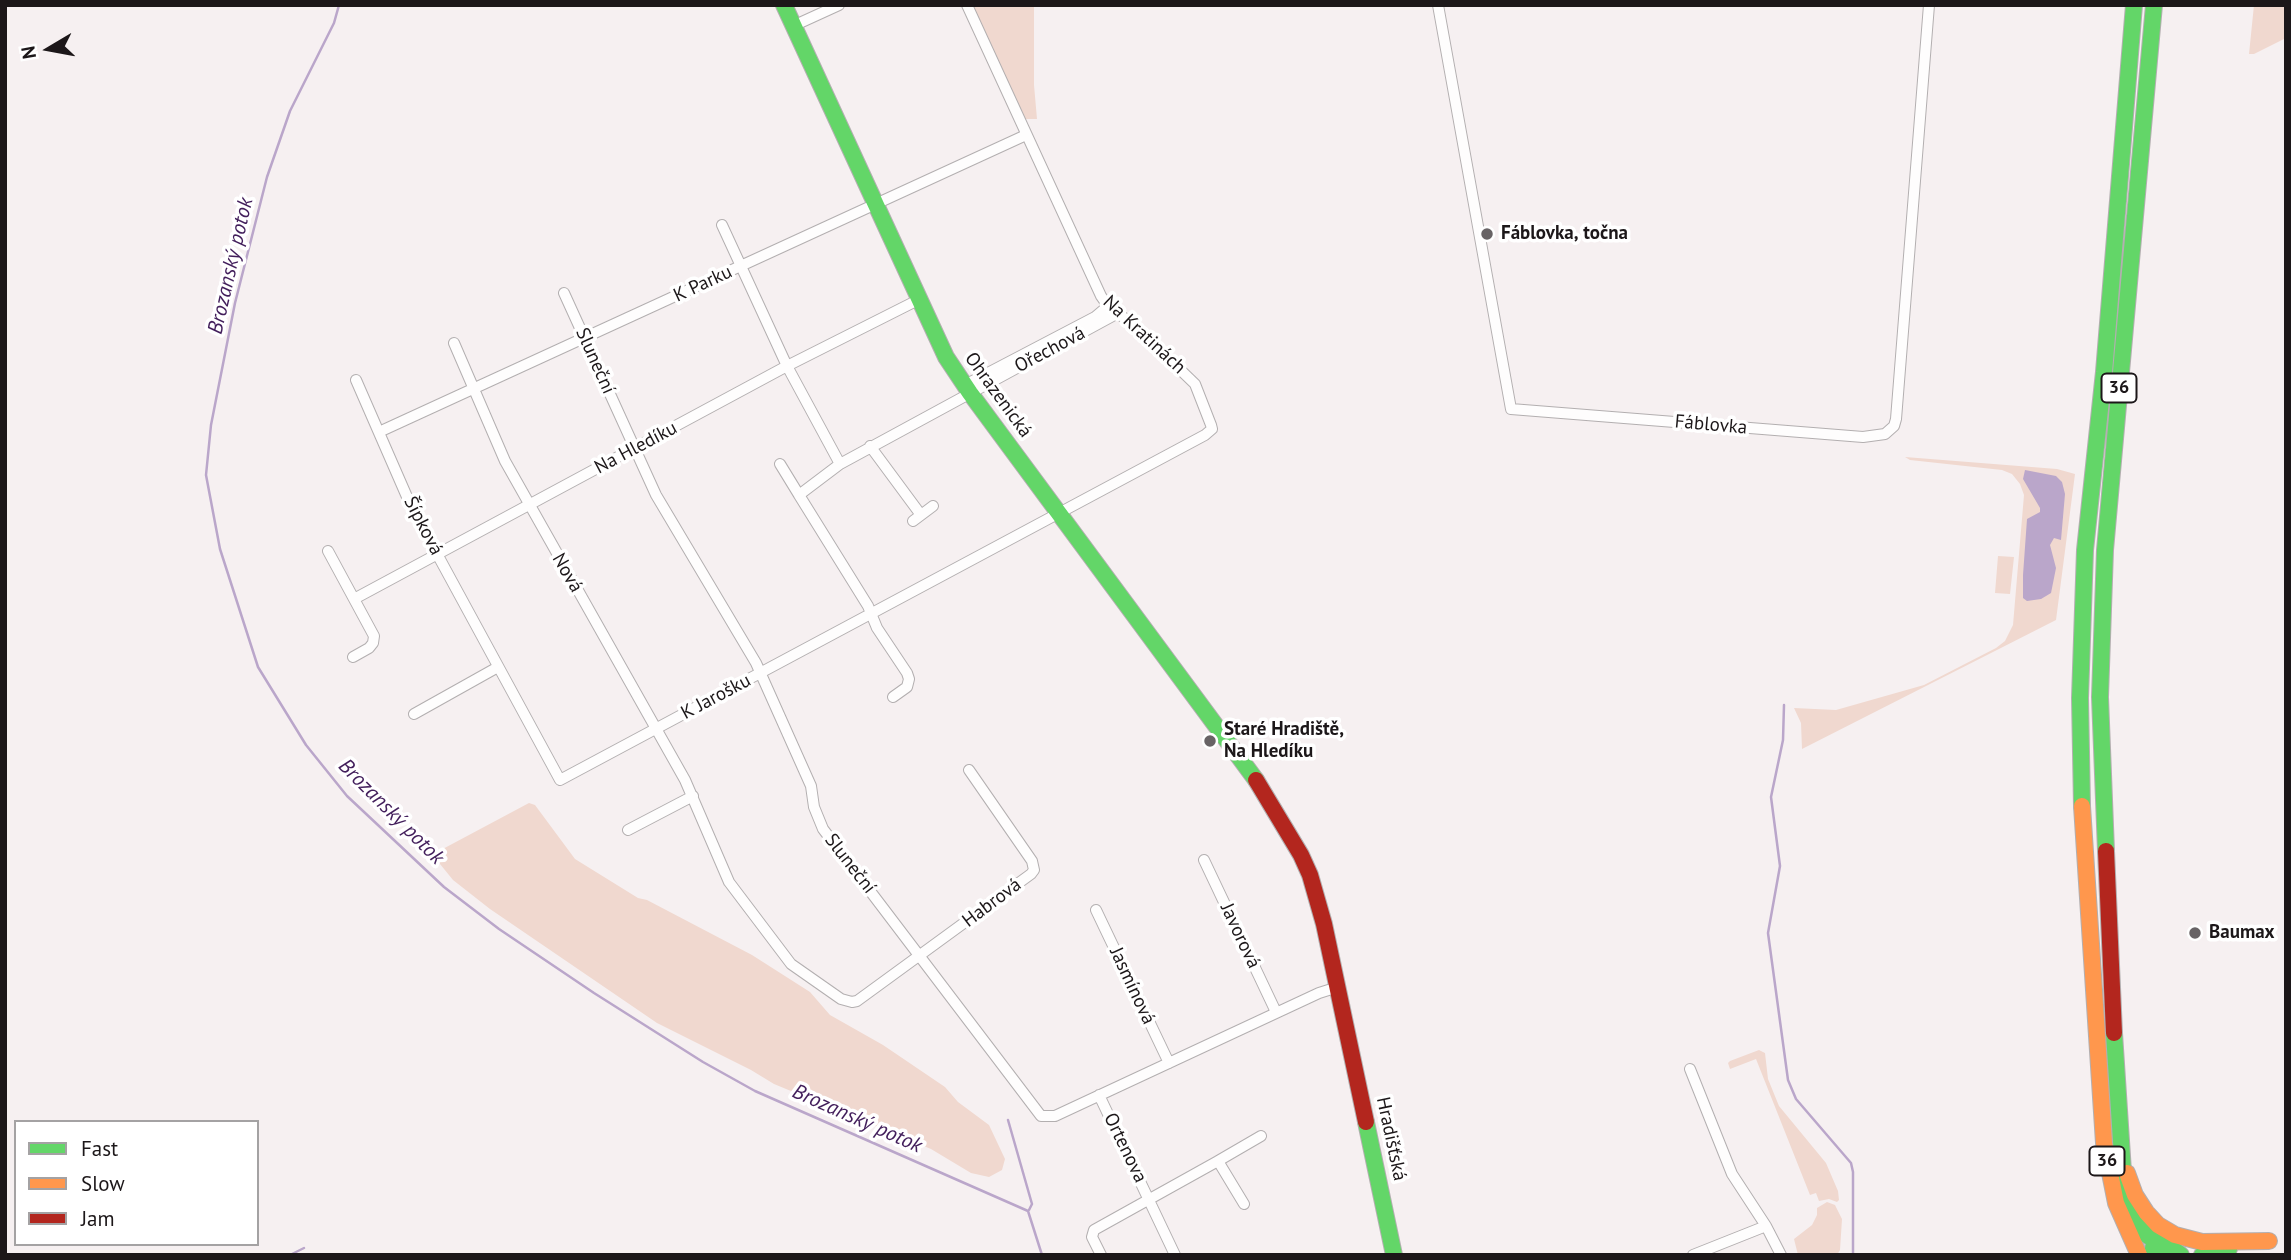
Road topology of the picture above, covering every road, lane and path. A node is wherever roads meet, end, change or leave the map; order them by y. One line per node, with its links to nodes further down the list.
1 (784, 5): 8 (main road, Ohrazenická)
2 (839, 5): 8 (street)
3 (967, 5): 9 (street, Na Kratinách)
4 (1438, 5): 5 (street, Fáblovka)
5 (1929, 5)
6 (2134, 5): 69 (main road, 36)
7 (2154, 5): 55 (main road, 36)
8 (793, 26): 10 (main road, Ohrazenická)
9 (1026, 135): 10 (street, K Parku); 15 (street, Na Kratinách)
10 (874, 203): 12 (street, K Parku); 14 (main road, Ohrazenická)
11 (722, 225): 12 (street)
12 (740, 267): 17 (street, K Parku); 19 (street)
13 (564, 293): 17 (street, Sluneční)
14 (918, 300): 19 (street, Na Hledíku); 22 (main road, Ohrazenická)
15 (1108, 306): 16 (street, Na Kratinách); 22 (street, Ořechová)
16 (1118, 313): 22 (street, Ořechová); 31 (street, Na Kratinách)
17 (585, 339): 21 (street, K Parku); 25 (street, Sluneční)
18 (454, 343): 21 (street, Nová)
19 (787, 366): 25 (street, Na Hledíku); 27 (street)
20 (356, 380): 23 (street, Šípková)
21 (475, 388): 23 (street, K Parku); 29 (street, Nová)
22 (967, 389): 24 (street, Ořechová); 31 (main road, Ohrazenická)
23 (379, 432): 33 (street, Šípková)
24 (870, 446): 27 (street, Ořechová); 30 (street)
25 (634, 450): 29 (street, Na Hledíku); 38 (street, Sluneční)
26 (780, 464): 28 (street)
27 (840, 464): 28 (street, Ořechová)
28 (799, 495): 35 (street)
29 (529, 505): 33 (street, Na Hledíku); 41 (street, Nová)
30 (933, 506)
31 (1059, 513): 35 (street, K Jarošku); 49 (main road, Ohrazenická)
32 (328, 551): 34 (street)
33 (437, 554): 34 (street, Na Hledíku); 37 (street, Šípková)
34 (354, 599): 36 (street)
35 (871, 614): 38 (street, K Jarošku); 39 (street)
36 (353, 657)
37 (498, 667): 40 (street); 43 (street, Šípková)
38 (761, 673): 41 (street, K Jarošku); 48 (street, Sluneční)
39 (892, 697)
40 (414, 714)
41 (656, 729): 43 (street, K Jarošku); 44 (street, Nová)
42 (969, 770): 48 (street, Habrová)
43 (560, 780)
44 (693, 796): 45 (street); 48 (street, Nová)
45 (628, 830)
46 (1205, 860): 50 (street, Javorová)
47 (1096, 910): 51 (street, Jasmínová)
48 (920, 957): 53 (street, Sluneční)
49 (1338, 987): 50 (street, Sluneční); 66 (main road, Hradišťská)
50 (1276, 1013): 51 (street, Sluneční)
51 (1169, 1063): 53 (street, Sluneční)
52 (1690, 1069): 59 (street)
53 (1099, 1095): 57 (street, Ortenova)
54 (1261, 1136): 56 (street, Ortenova)
55 (2121, 1151): 61 (main road); 62 (main road, 36)
56 (1218, 1161): 57 (street, Ortenova); 58 (street)
57 (1150, 1200): 64 (street, Ortenova); 65 (street, Ortenova)
58 (1244, 1205)
59 (1766, 1226): 67 (street); 68 (street)
60 (2286, 1235): 61 (main road)
61 (2269, 1241): 71 (main road); 72 (main road); 73 (main road)
62 (2164, 1246): 63 (main road, 36); 70 (main road)
63 (2183, 1254)
64 (1101, 1255)
65 (1175, 1255)
66 (1394, 1255)
67 (1693, 1255)
68 (1781, 1255)
69 (2139, 1255)
70 (2144, 1255)
71 (2202, 1255)
72 (2231, 1255)
73 (2240, 1255)

